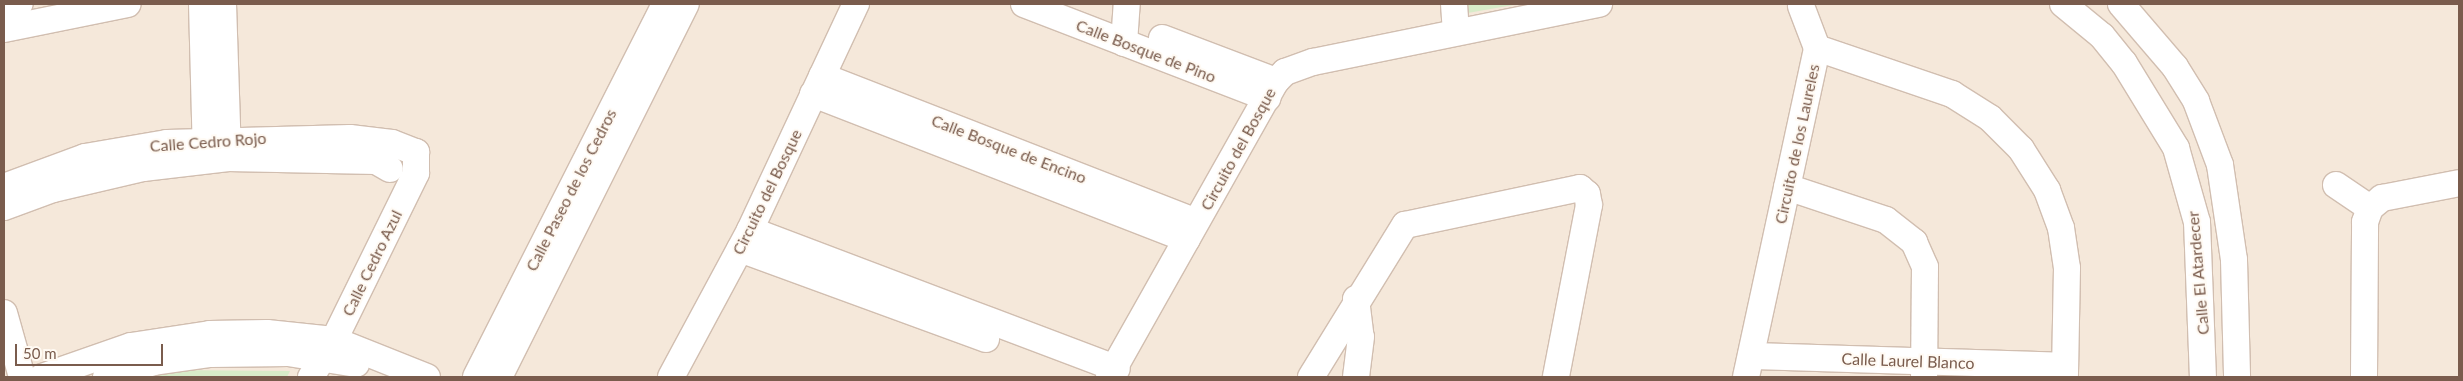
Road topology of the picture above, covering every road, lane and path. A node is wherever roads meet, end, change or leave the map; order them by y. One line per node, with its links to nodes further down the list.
1 (20, 4): 15 (street)
2 (128, 4): 17 (street)
3 (202, 4): 22 (street)
4 (223, 4): 22 (street)
5 (666, 4): 29 (street, Calle Paseo de los Cedros)
6 (686, 4): 29 (street, Calle Paseo de los Cedros)
7 (856, 4): 20 (street, Circuito del Bosque)
8 (1024, 4): 16 (street, Calle Bosque de Pino)
9 (1072, 4): 16 (street, Calle Bosque de Pino)
10 (1454, 4): 18 (street)
11 (1599, 4): 18 (street, Circuito del Bosque)
12 (2063, 4): 54 (street, Calle El Atardecer)
13 (2121, 4): 55 (street, Calle El Atardecer)
14 (1801, 6): 19 (street)
15 (4, 8)
16 (1125, 23): 21 (street, Calle Bosque de Pino)
17 (4, 29)
18 (1456, 32): 21 (street, Circuito del Bosque)
19 (1817, 48): 28 (street, Circuito de los Laureles); 41 (street, Circuito de los Laureles)
20 (818, 85): 32 (street, Calle Bosque de Encino); 33 (street, Circuito del Bosque)
21 (1271, 90): 32 (street, Circuito del Bosque)
22 (217, 149): 23 (street, Calle Cedro Rojo); 24 (street, Calle Cedro Rojo); 27 (street, Calle Cedro Rojo); 30 (street, Calle Cedro Rojo)
23 (416, 152): 24 (street); 37 (street, Calle Cedro Azul)
24 (390, 169): 37 (street, Calle Cedro Azul)
25 (2459, 183): 31 (street)
26 (2336, 185): 31 (street)
27 (4, 187)
28 (1788, 187): 38 (street, Circuito de los Laureles); 40 (street)
29 (577, 200): 47 (street, Calle Paseo de los Cedros); 48 (street, Calle Paseo de los Cedros)
30 (4, 207)
31 (2370, 208): 56 (street)
32 (1191, 231): 42 (street, Circuito del Bosque)
33 (745, 240): 35 (street); 49 (street, Circuito del Bosque)
34 (1356, 299): 51 (street); 52 (street); 53 (street)
35 (923, 306): 42 (street); 50 (street)
36 (4, 313): 43 (street)
37 (319, 356): 39 (street); 45 (street); 46 (street)
38 (1748, 366): 40 (street, Calle Laurel Blanco)
39 (112, 367): 44 (street)
40 (1924, 369): 41 (street, Calle Laurel Blanco)
41 (2065, 372)
42 (1113, 373)
43 (22, 377)
44 (42, 377)
45 (389, 377)
46 (427, 377)
47 (476, 377)
48 (499, 377)
49 (671, 377)
50 (1091, 377)
51 (1311, 377)
52 (1356, 377)
53 (1556, 377)
54 (2203, 377)
55 (2237, 377)
56 (2364, 377)

